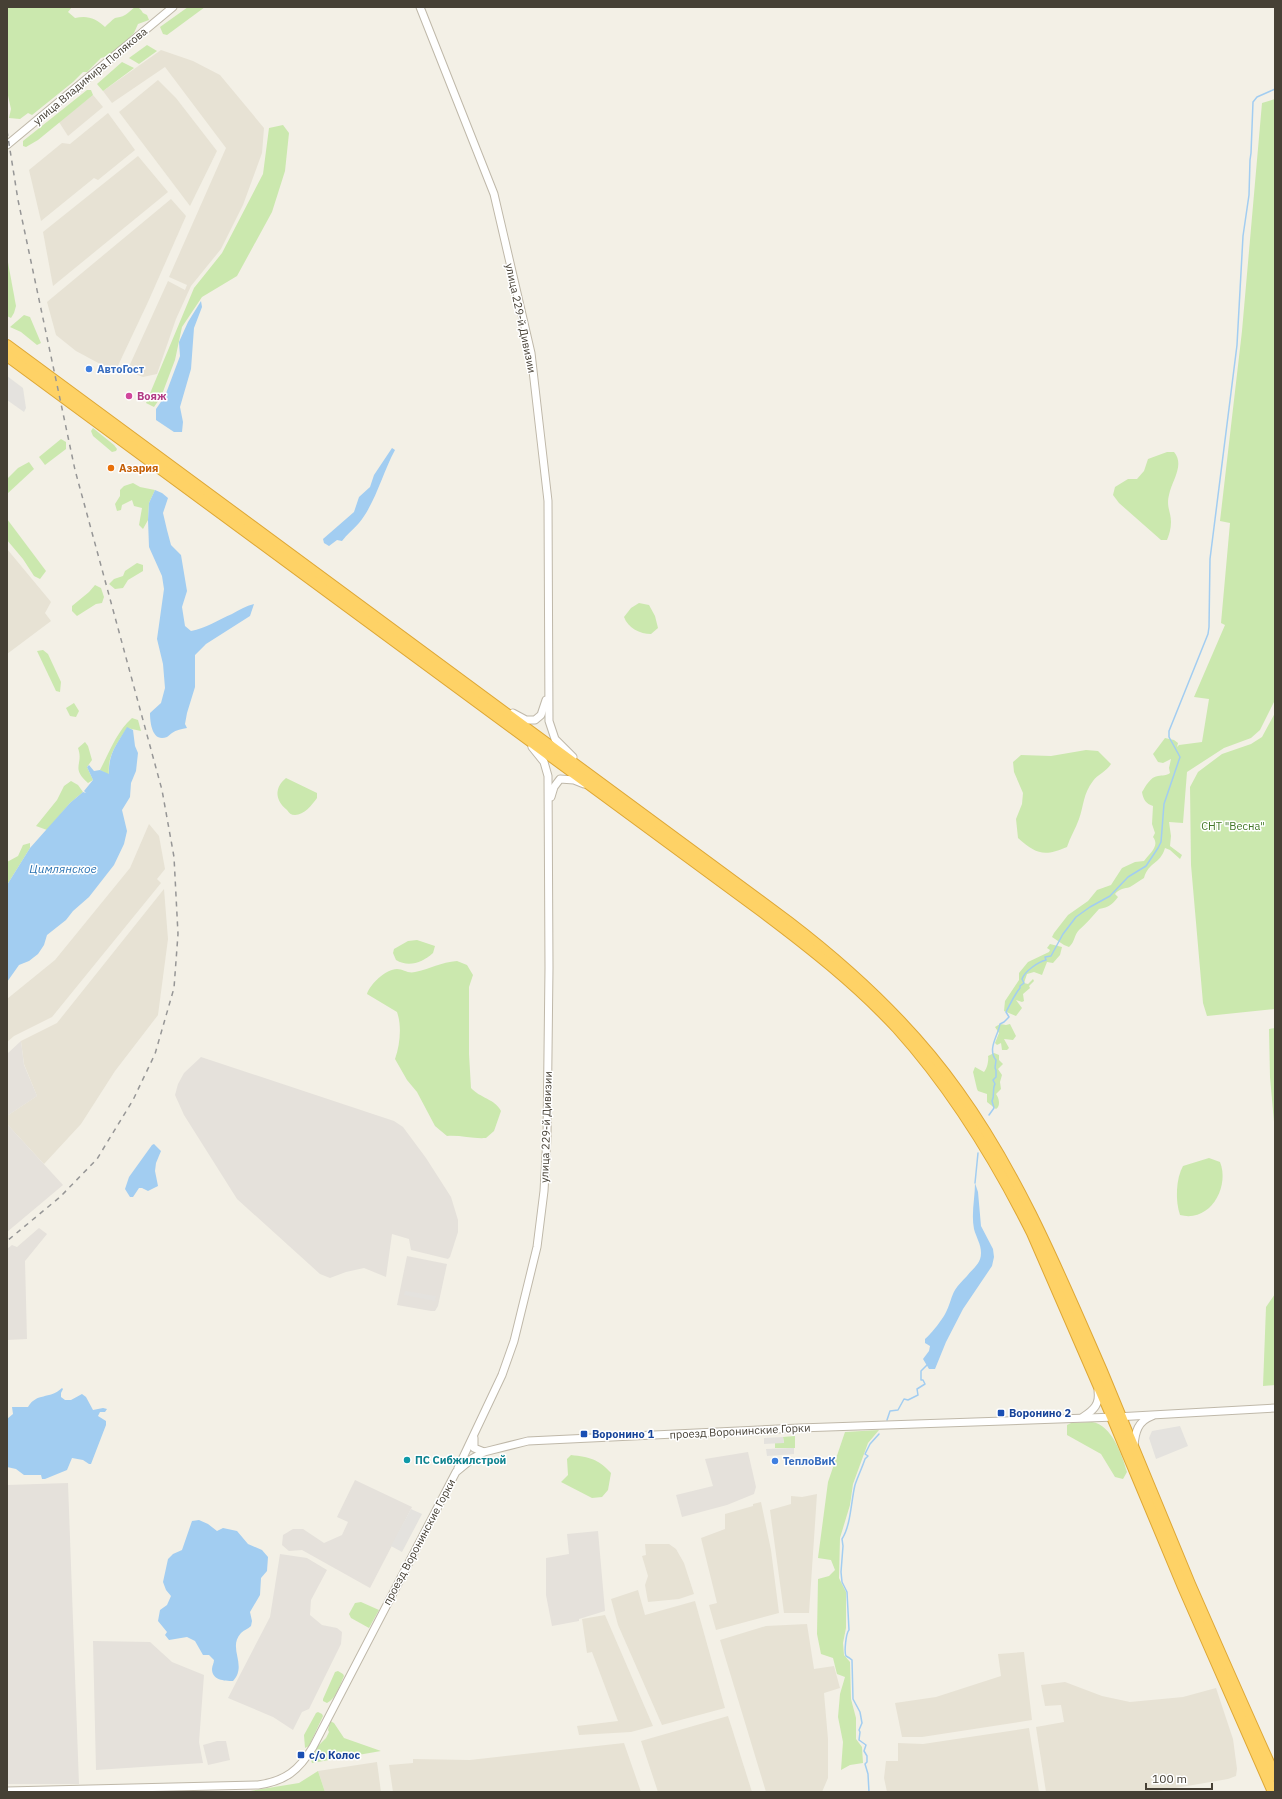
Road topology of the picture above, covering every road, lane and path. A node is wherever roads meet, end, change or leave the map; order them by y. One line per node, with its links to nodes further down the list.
1 (173, 7): 3 (street, улица Владимира Полякова)
2 (420, 7): 8 (street, улица 229-й Дивизии)
3 (7, 145)
4 (7, 345): 6 (highway)
5 (7, 356): 7 (highway)
6 (387, 624): 8 (street); 9 (highway)
7 (446, 679): 10 (street); 11 (highway)
8 (548, 692): 9 (street)
9 (633, 806): 15 (highway)
10 (548, 811): 11 (street); 17 (street, улица 229-й Дивизии)
11 (722, 881): 12 (highway)
12 (1098, 1384): 15 (highway); 16 (street)
13 (1275, 1408): 14 (street, проезд Воронинские Горки)
14 (1159, 1414): 15 (street, проезд Воронинские Горки); 18 (street)
15 (1117, 1417): 16 (street, проезд Воронинские Горки); 18 (highway); 24 (highway)
16 (1081, 1418): 19 (street, проезд Воронинские Горки)
17 (475, 1432): 19 (street); 20 (street); 21 (street)
18 (1134, 1448): 22 (highway)
19 (484, 1452): 20 (street, проезд Воронинские Горки)
20 (473, 1458): 21 (street, проезд Воронинские Горки)
21 (456, 1472): 23 (street, проезд Воронинские Горки)
22 (1275, 1776)
23 (7, 1791)
24 (1273, 1792)

